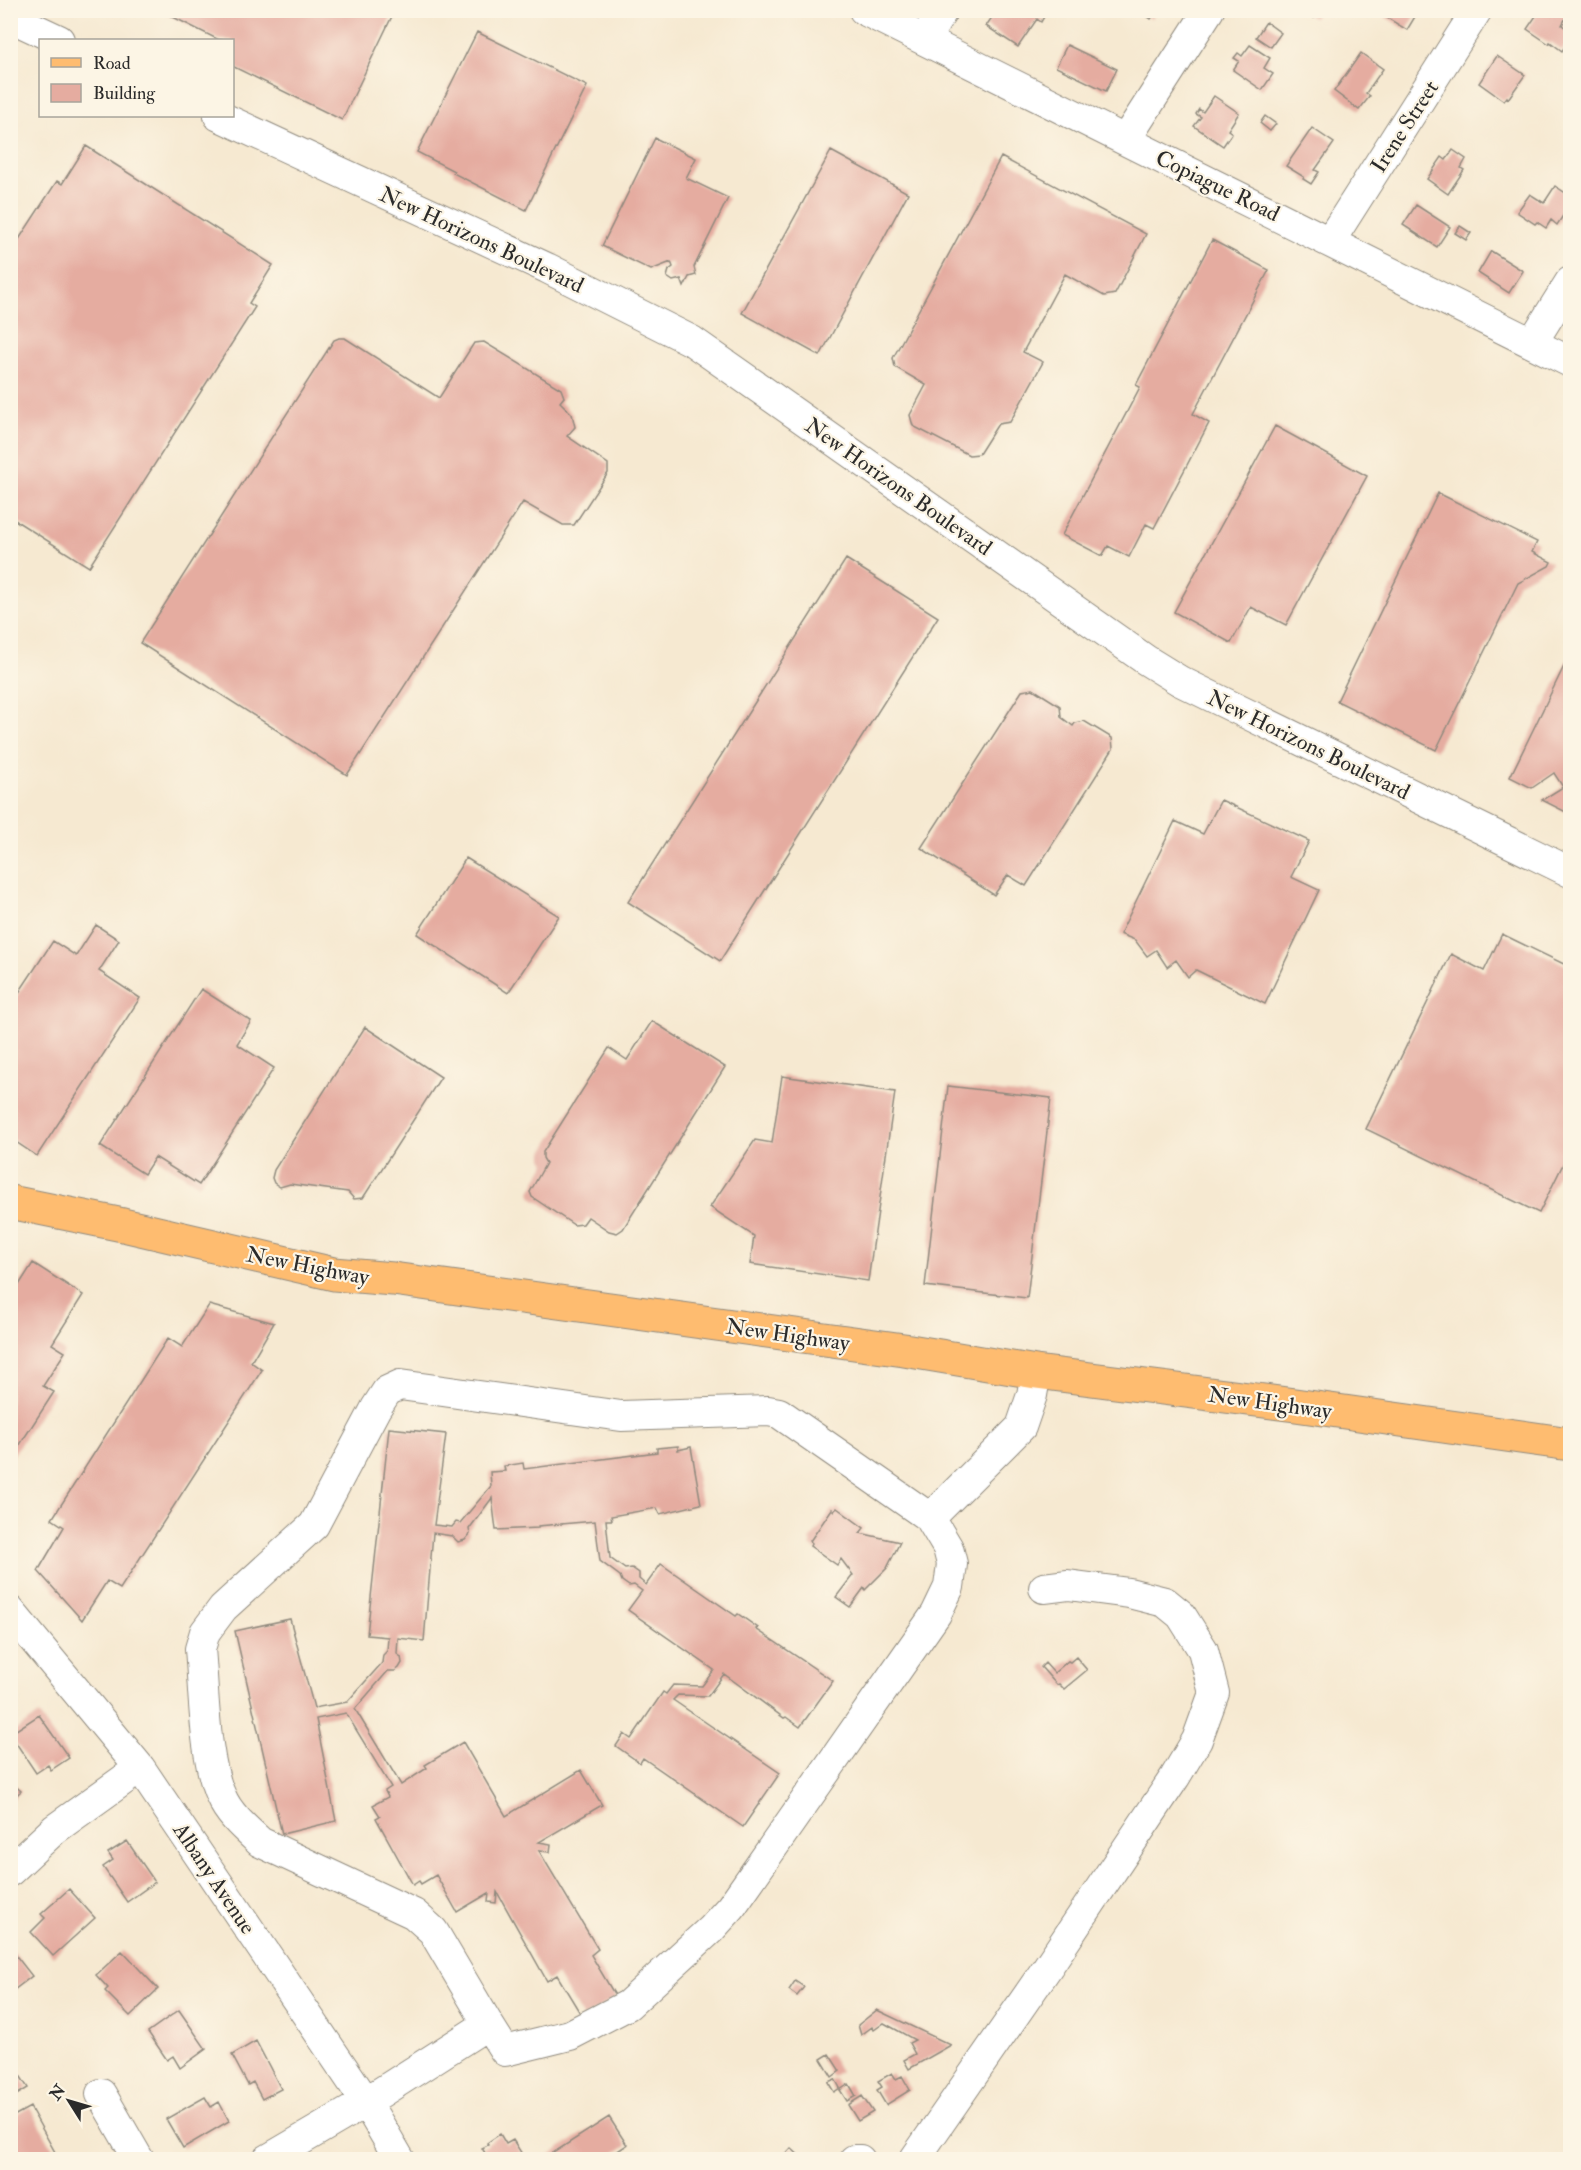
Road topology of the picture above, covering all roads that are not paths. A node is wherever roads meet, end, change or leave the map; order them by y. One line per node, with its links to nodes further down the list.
1 (864, 10): 7 (street, Copiague Road)
2 (943, 10): 7 (street)
3 (1209, 10): 9 (street)
4 (1477, 10): 10 (street, Irene Street)
5 (10, 17): 6 (street)
6 (57, 39)
7 (924, 40): 9 (street, Copiague Road)
8 (221, 117): 14 (street, New Horizons Boulevard)
9 (1126, 139): 10 (street, Copiague Road)
10 (1330, 241): 12 (street, Copiague Road)
11 (1570, 282): 12 (street)
12 (1532, 343): 13 (street, Copiague Road)
13 (1570, 362)
14 (1570, 872)
15 (10, 1202): 16 (main road, New Highway)
16 (1036, 1372): 17 (main road, New Highway); 18 (street)
17 (1570, 1444)
18 (930, 1518): 23 (street); 23 (street)
19 (1044, 1588): 31 (street)
20 (16, 1629): 21 (street, Albany Avenue)
21 (140, 1768): 22 (street); 25 (street, Albany Avenue)
22 (10, 1871)
23 (488, 2024): 25 (street)
24 (101, 2094): 26 (street)
25 (366, 2102): 27 (street); 28 (street, Albany Avenue)
26 (139, 2160)
27 (267, 2160)
28 (400, 2160)
29 (854, 2160): 30 (street)
30 (860, 2160)
31 (914, 2160)

